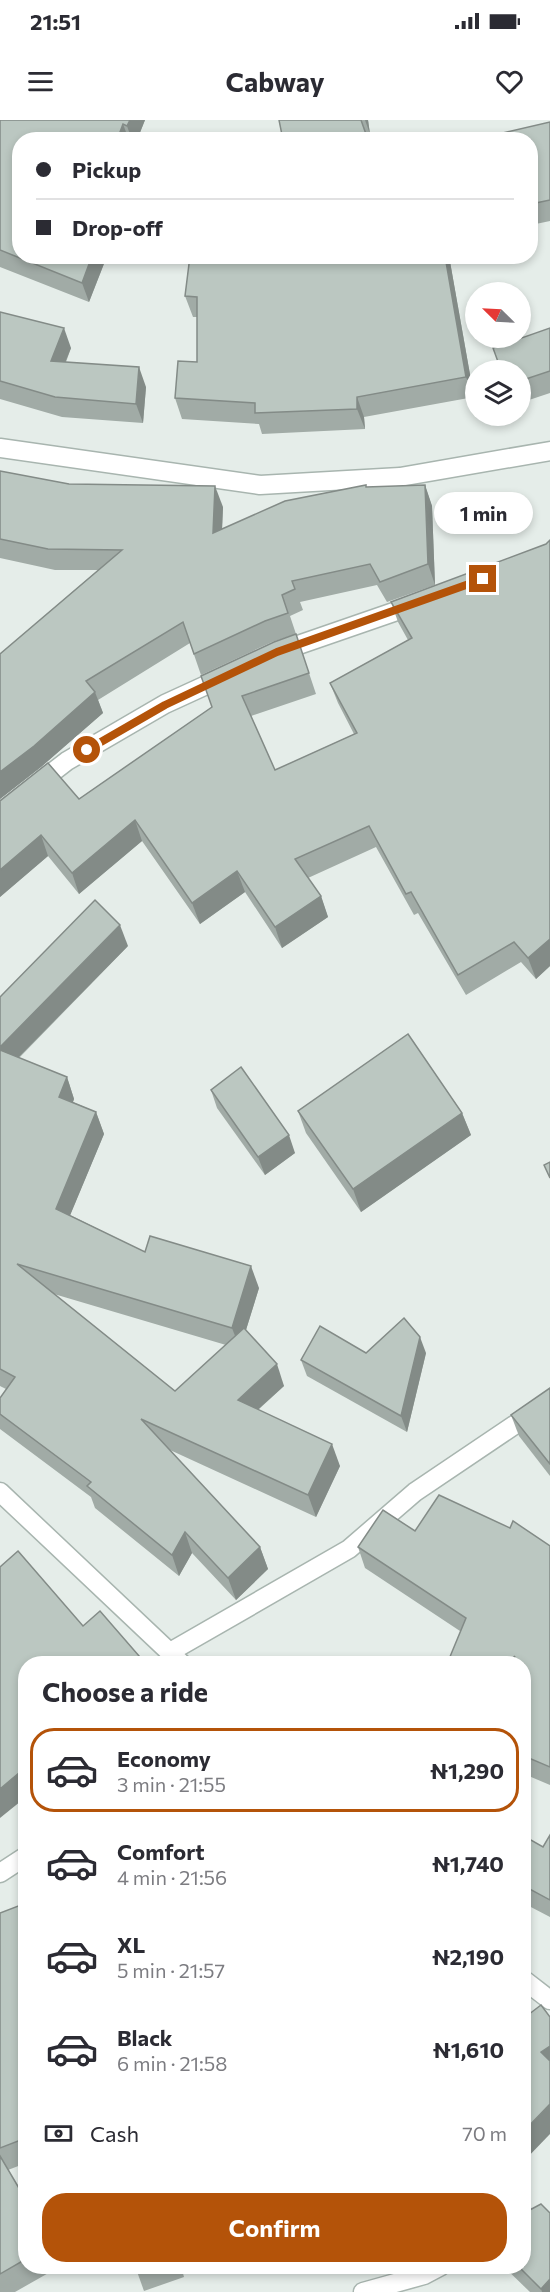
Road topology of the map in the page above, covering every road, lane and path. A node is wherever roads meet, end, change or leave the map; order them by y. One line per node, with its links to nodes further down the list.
1 (0, 448): 2 (street)
2 (550, 451)
3 (439, 596): 4 (street)
4 (267, 657)
5 (246, 666): 6 (street)
6 (0, 813)
7 (550, 1401): 10 (street)
8 (0, 1492): 9 (street)
9 (174, 1656)
10 (179, 1656)
11 (18, 1861): 12 (street)
12 (0, 1873)
13 (531, 1985): 14 (street)
14 (550, 2000)
15 (426, 2274): 16 (street)
16 (363, 2292)

